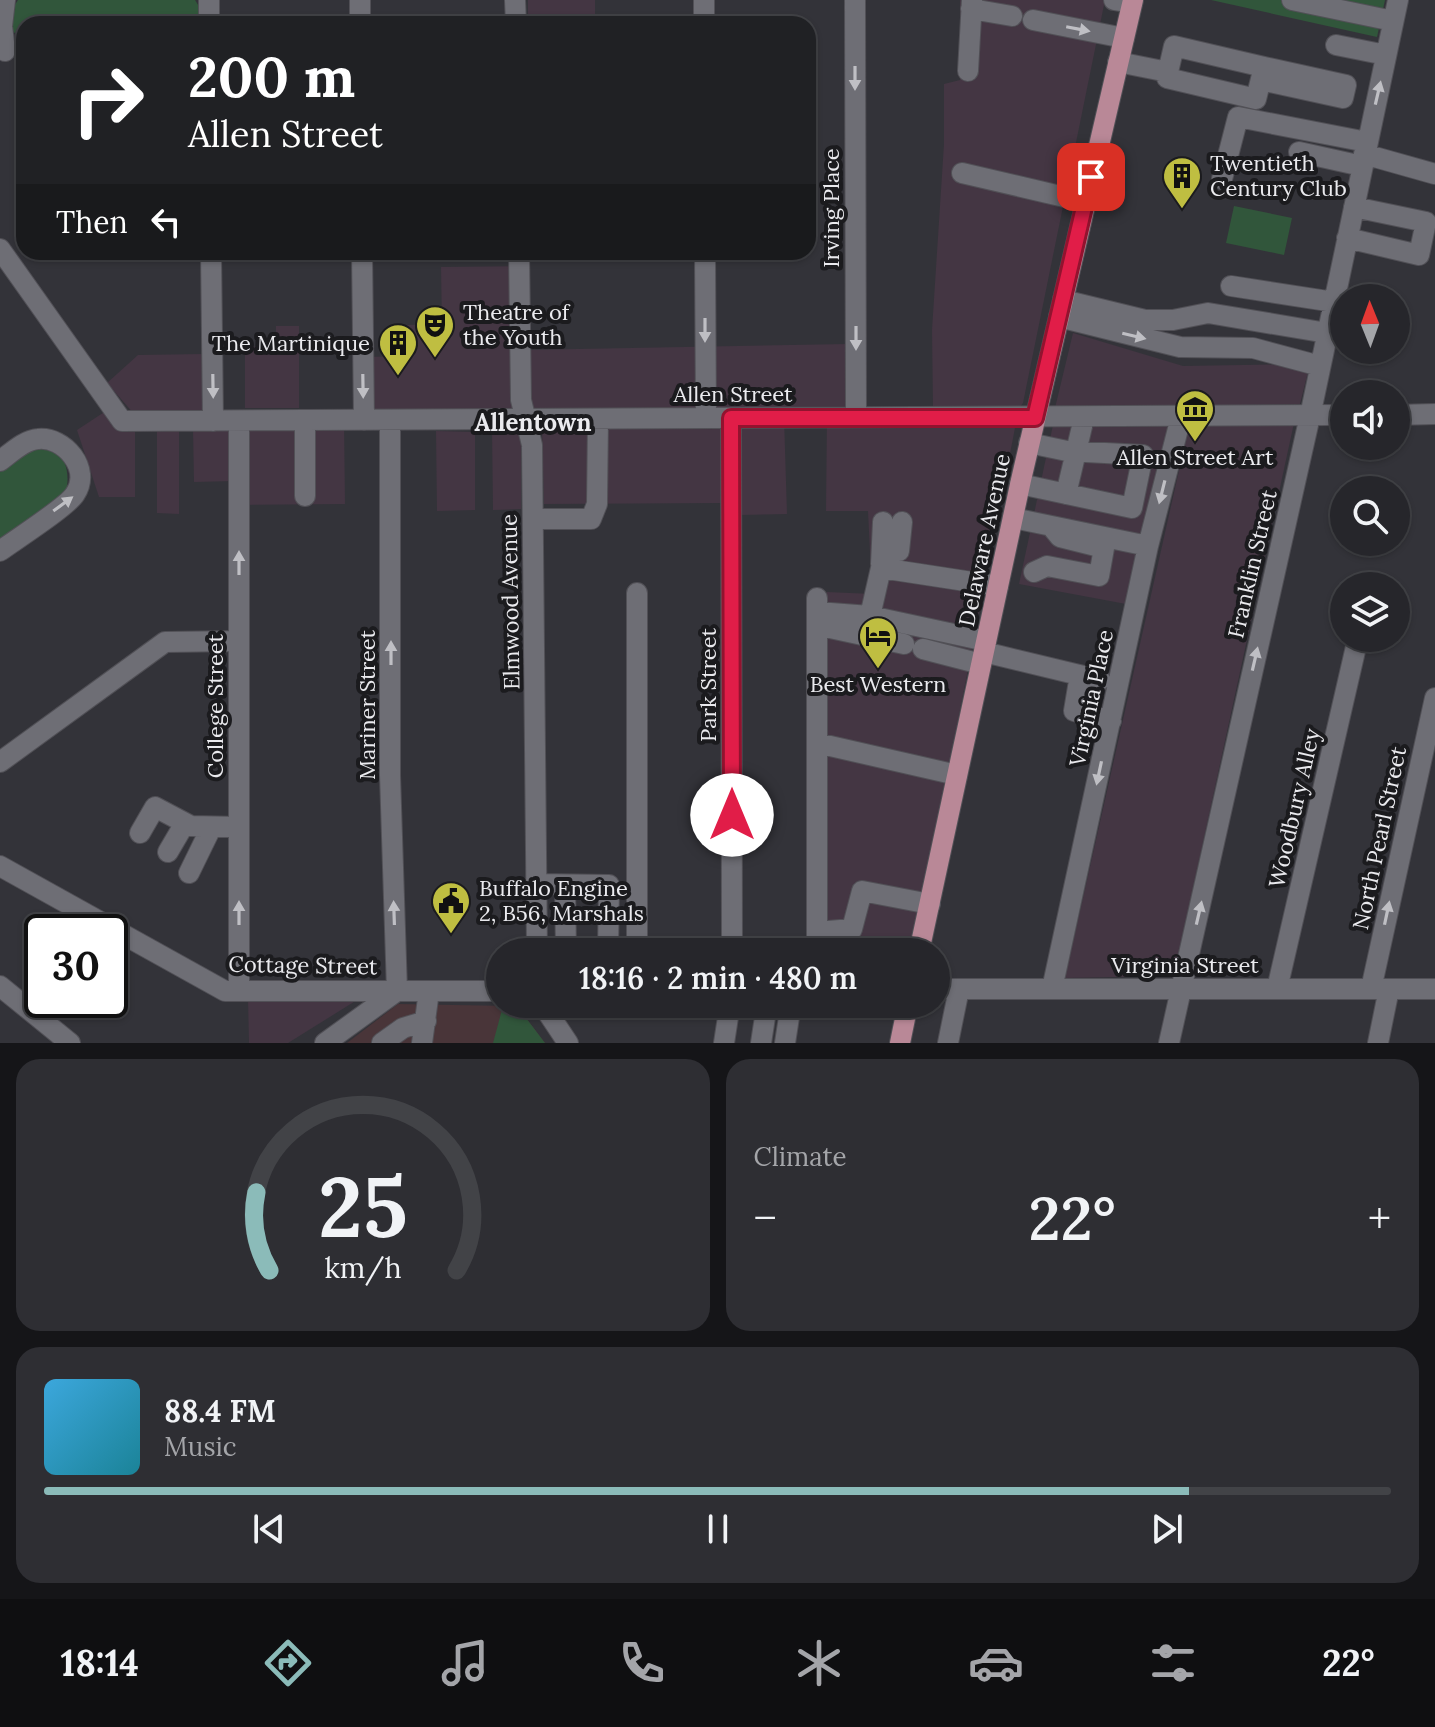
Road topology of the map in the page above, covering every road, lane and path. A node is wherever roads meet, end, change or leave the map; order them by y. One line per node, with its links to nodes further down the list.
1 (5, 0): 10 (street)
2 (855, 0): 39 (street, Irving Place, one-way to 39)
3 (1292, 0): 7 (street)
4 (1398, 0): 7 (street, Franklin Street)
5 (1126, 1): 8 (main road, Delaware Avenue)
6 (972, 4): 8 (street, one-way to 8); 13 (street)
7 (1393, 21): 11 (street, Franklin Street)
8 (1124, 38): 12 (main road, Delaware Avenue)
9 (1336, 45): 11 (street)
10 (10, 51)
11 (1386, 55): 16 (street, Franklin Street, one-way to 11)
12 (1118, 62): 14 (street); 20 (main road, Delaware Avenue)
13 (968, 71)
14 (1168, 72): 14 (street)
15 (1299, 152): 16 (street)
16 (1364, 154): 18 (street); 19 (street); 21 (street, Franklin Street)
17 (962, 173): 20 (street)
18 (1435, 174)
19 (1222, 179)
20 (1086, 202): 31 (main road, Delaware Avenue)
21 (1354, 207): 22 (street, Franklin Street); 22 (street)
22 (1347, 238): 28 (street, Franklin Street)
23 (1, 253): 51 (street, Allen Street)
24 (211, 260): 51 (street, one-way to 51)
25 (362, 260): 49 (street, one-way to 49)
26 (519, 260): 46 (street, Elmwood Avenue)
27 (705, 260): 42 (street, one-way to 42)
28 (1338, 284)
29 (1231, 286): 30 (street)
30 (1330, 301)
31 (1061, 309): 33 (street); 34 (street, one-way to 34); 44 (main road, Delaware Avenue)
32 (1330, 320): 33 (street, Franklin Street)
33 (1327, 333): 34 (street, Franklin Street)
34 (1320, 366): 38 (street, Franklin Street)
35 (1435, 414): 37 (street)
36 (1330, 415): 38 (street, Allen Street)
37 (1410, 415)
38 (1310, 416): 41 (street, Allen Street); 104 (street, Franklin Street, one-way to 38)
39 (856, 417): 43 (street, Allen Street); 44 (street, Allen Street)
40 (1131, 417): 41 (street, Allen Street); 45 (street, Allen Street); 55 (street)
41 (1181, 417): 65 (street, Virginia Place, one-way to 65)
42 (706, 418): 43 (street, Allen Street); 47 (street, Allen Street)
43 (731, 418): 96 (street, Park Street)
44 (1035, 418): 45 (street, Allen Street); 53 (main road, Delaware Avenue)
45 (1084, 418): 54 (street)
46 (526, 419): 47 (street, Allen Street); 50 (street, Allen Street); 61 (street, Elmwood Avenue)
47 (598, 419): 61 (street)
48 (305, 420): 49 (street, Allen Street); 52 (street, Allen Street); 59 (street)
49 (364, 420): 50 (street, Allen Street)
50 (390, 420): 109 (street, Mariner Street, one-way to 50)
51 (213, 421): 52 (street, Allen Street)
52 (239, 421): 74 (street, College Street, one-way to 52)
53 (1029, 443): 54 (street); 57 (main road, Delaware Avenue)
54 (1077, 452): 55 (street); 58 (street)
55 (1129, 454): 58 (street)
56 (0, 461): 66 (street, one-way to 56)
57 (1020, 484): 58 (street); 60 (main road, Delaware Avenue)
58 (1066, 494)
59 (305, 496)
60 (1013, 518): 63 (street); 68 (main road, Delaware Avenue)
61 (533, 519): 89 (street, Elmwood Avenue)
62 (892, 522): 67 (street)
63 (1051, 526): 64 (street); 69 (street)
64 (1117, 541): 65 (street); 69 (street)
65 (1148, 546): 78 (street, Virginia Place)
66 (0, 551)
67 (882, 559): 70 (street); 73 (street)
68 (1003, 565): 69 (street); 70 (main road, Delaware Avenue)
69 (1034, 572)
70 (998, 586): 75 (main road, Delaware Avenue)
71 (637, 593): 95 (street)
72 (817, 612): 73 (street); 75 (street); 79 (street)
73 (870, 616): 75 (street)
74 (239, 641): 80 (street); 83 (street, College Street)
75 (984, 652): 78 (street); 81 (main road, Delaware Avenue)
76 (1355, 652): 105 (street, Woodbury Alley)
77 (1435, 698): 106 (street, North Pearl Street, one-way to 77)
78 (1111, 721): 103 (street, Virginia Place, one-way to 103)
79 (817, 743): 81 (street); 97 (street)
80 (0, 762)
81 (957, 775): 91 (main road, Delaware Avenue)
82 (185, 823): 84 (street); 85 (street); 86 (street)
83 (239, 827): 84 (street); 108 (street, College Street, one-way to 83)
84 (211, 828): 88 (street)
85 (140, 833)
86 (168, 852)
87 (0, 866): 108 (street, Cottage Street)
88 (189, 873)
89 (537, 884): 90 (street); 92 (street, Elmwood Avenue)
90 (565, 885): 93 (street); 94 (street)
91 (930, 904): 98 (street); 99 (main road, Delaware Avenue)
92 (537, 938)
93 (566, 938)
94 (608, 938)
95 (637, 938)
96 (732, 938)
97 (817, 938)
98 (828, 938)
99 (922, 938)
100 (0, 986): 118 (street)
101 (950, 989): 102 (street, Virginia Street)
102 (959, 989): 103 (street, Virginia Street); 127 (street)
103 (1052, 989): 104 (street, Virginia Street)
104 (1182, 989): 105 (street, Virginia Street); 128 (street, Franklin Street)
105 (1277, 989): 106 (street, Virginia Street)
106 (1380, 989): 107 (street, Virginia Street); 129 (street, North Pearl Street)
107 (1435, 989)
108 (239, 991): 109 (street, Cottage Street)
109 (397, 991): 110 (street); 119 (street)
110 (429, 991): 111 (street); 117 (street)
111 (486, 991)
112 (551, 1018): 122 (street)
113 (728, 1018): 123 (street)
114 (765, 1018): 124 (street)
115 (789, 1018): 125 (street)
116 (905, 1018): 126 (main road)
117 (426, 1021): 120 (street); 121 (street)
118 (70, 1043)
119 (325, 1043)
120 (382, 1043)
121 (422, 1043)
122 (568, 1043)
123 (724, 1043)
124 (761, 1043)
125 (785, 1043)
126 (900, 1043)
127 (948, 1043)
128 (1169, 1043)
129 (1378, 1043)

